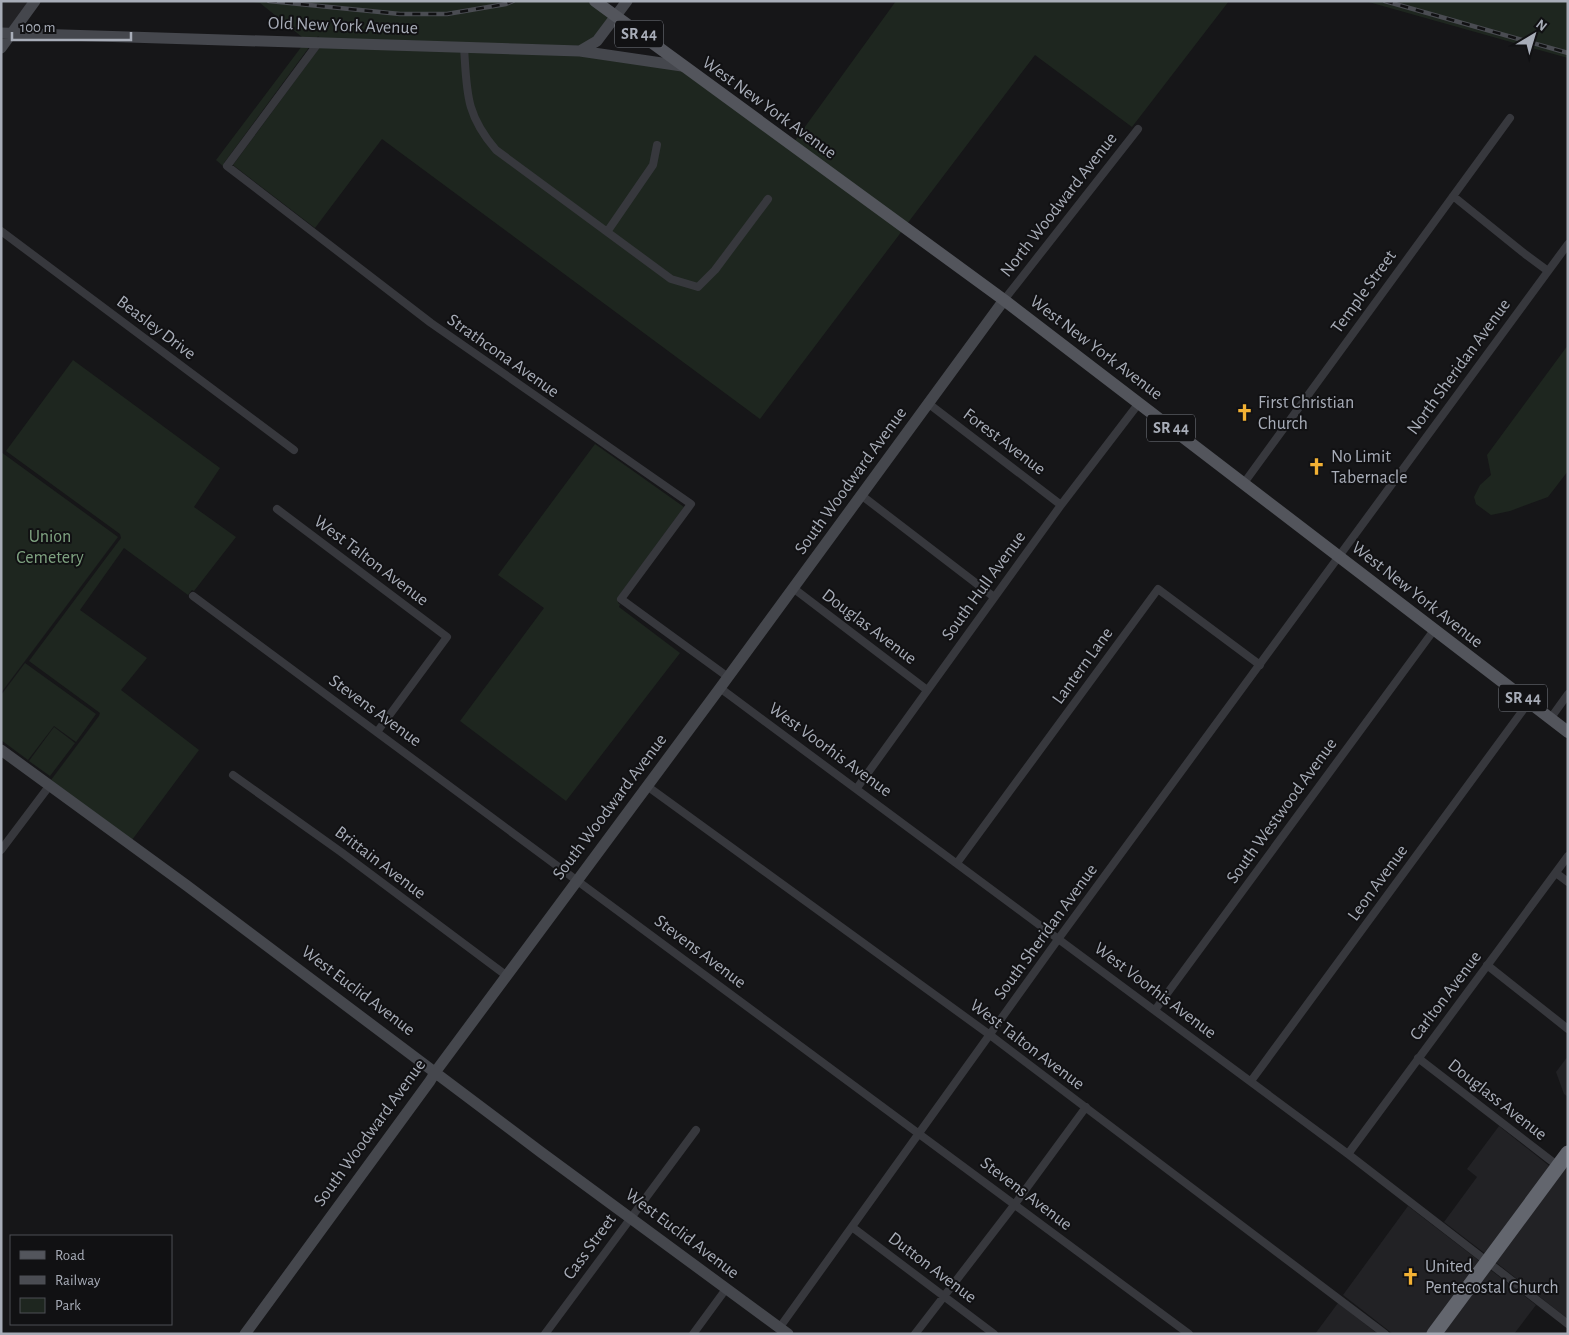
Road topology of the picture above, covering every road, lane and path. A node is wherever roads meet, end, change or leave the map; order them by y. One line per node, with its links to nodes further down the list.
1 (35, 1): 5 (street)
2 (596, 1): 4 (main road, West New York Avenue / SR 44)
3 (628, 1): 4 (street)
4 (616, 17): 9 (street); 10 (main road, West New York Avenue / SR 44)
5 (7, 33): 6 (street, Old New York Avenue); 8 (street)
6 (318, 42): 7 (street, Old New York Avenue); 34 (street, Strathcona Avenue)
7 (464, 47): 9 (street, Old New York Avenue); 17 (street)
8 (1, 48)
9 (580, 51): 10 (street, Old New York Avenue)
10 (682, 66): 20 (main road, West New York Avenue / SR 44)
11 (1510, 118): 14 (street, Temple Street)
12 (1138, 129): 20 (street, North Woodward Avenue)
13 (658, 145): 17 (street)
14 (1453, 196): 19 (street); 24 (street, Temple Street)
15 (768, 199): 17 (street)
16 (1, 231): 23 (street, Beasley Drive)
17 (607, 232)
18 (1568, 244): 19 (street, North Sheridan Avenue)
19 (1548, 271): 28 (street, North Sheridan Avenue)
20 (1004, 300): 21 (main road, West New York Avenue / SR 44); 22 (street, South Woodward Avenue)
21 (1139, 403): 24 (main road, West New York Avenue / SR 44); 26 (street, South Hull Avenue)
22 (929, 404): 25 (street, South Woodward Avenue); 26 (street, Forest Avenue)
23 (294, 450)
24 (1244, 483): 28 (main road, West New York Avenue / SR 44)
25 (861, 495): 29 (street, South Woodward Avenue); 31 (street)
26 (1061, 505): 31 (street, South Hull Avenue)
27 (277, 509): 40 (street, West Talton Avenue)
28 (1338, 556): 32 (main road, West New York Avenue / SR 44); 33 (street, South Sheridan Avenue)
29 (793, 588): 34 (street, South Woodward Avenue); 36 (street, Douglas Avenue)
30 (193, 596): 40 (street, Stevens Avenue)
31 (994, 597): 36 (street, South Hull Avenue)
32 (1434, 630): 38 (main road, West New York Avenue / SR 44); 56 (street, South Westwood Avenue)
33 (1260, 665): 49 (street, Lantern Lane); 53 (street, South Sheridan Avenue)
34 (728, 677): 35 (street, South Woodward Avenue)
35 (720, 688): 45 (street, South Woodward Avenue); 46 (street, West Voorhis Avenue)
36 (927, 690): 46 (street, South Hull Avenue)
37 (1568, 694): 39 (street)
38 (1529, 702): 39 (main road, West New York Avenue / SR 44); 61 (street, Leon Avenue)
39 (1550, 719): 41 (main road, West New York Avenue / SR 44)
40 (377, 732): 51 (street, Stevens Avenue)
41 (1568, 732)
42 (1, 750): 44 (street, West Euclid Avenue)
43 (233, 775): 55 (street, Brittain Avenue)
44 (50, 785): 47 (street); 60 (street, West Euclid Avenue)
45 (648, 786): 51 (street, South Woodward Avenue); 58 (street, West Talton Avenue)
46 (857, 788): 49 (street, West Voorhis Avenue)
47 (1, 850)
48 (1568, 856): 50 (street, Carlton Avenue)
49 (957, 863): 53 (street, West Voorhis Avenue)
50 (1556, 872): 52 (street); 54 (street, Carlton Avenue)
51 (578, 880): 55 (street, South Woodward Avenue); 64 (street, Stevens Avenue)
52 (1568, 882)
53 (1059, 938): 56 (street, West Voorhis Avenue); 58 (street, South Sheridan Avenue)
54 (1487, 965): 57 (street); 59 (street, Carlton Avenue)
55 (507, 976): 60 (street, South Woodward Avenue)
56 (1155, 1010): 61 (street, West Voorhis Avenue)
57 (1568, 1029)
58 (990, 1036): 62 (street, West Talton Avenue); 64 (street, South Sheridan Avenue)
59 (1418, 1058): 66 (street, Carlton Avenue); 67 (street, Douglass Avenue)
60 (436, 1071): 69 (street, West Euclid Avenue); 76 (street, South Woodward Avenue)
61 (1250, 1081): 66 (street, West Voorhis Avenue)
62 (1086, 1108): 68 (street); 82 (street, West Talton Avenue)
63 (696, 1130): 69 (street, Cass Street)
64 (920, 1133): 68 (street, Stevens Avenue); 70 (street, South Sheridan Avenue)
65 (1568, 1153): 67 (highway)
66 (1348, 1154): 71 (street, West Voorhis Avenue)
67 (1558, 1166): 71 (highway)
68 (1015, 1204): 73 (street); 81 (street, Stevens Avenue)
69 (630, 1217): 72 (street, West Euclid Avenue); 77 (street, Cass Street)
70 (852, 1227): 73 (street, Dutton Avenue); 75 (street, South Sheridan Avenue)
71 (1487, 1262): 74 (street, West Voorhis Avenue); 83 (highway)
72 (726, 1289): 75 (street, West Euclid Avenue); 78 (street)
73 (944, 1296): 79 (street); 80 (street, Dutton Avenue)
74 (1568, 1324)
75 (784, 1330)
76 (245, 1334)
77 (544, 1334)
78 (693, 1334)
79 (915, 1334)
80 (994, 1334)
81 (1189, 1334)
82 (1385, 1334)
83 (1434, 1334)

